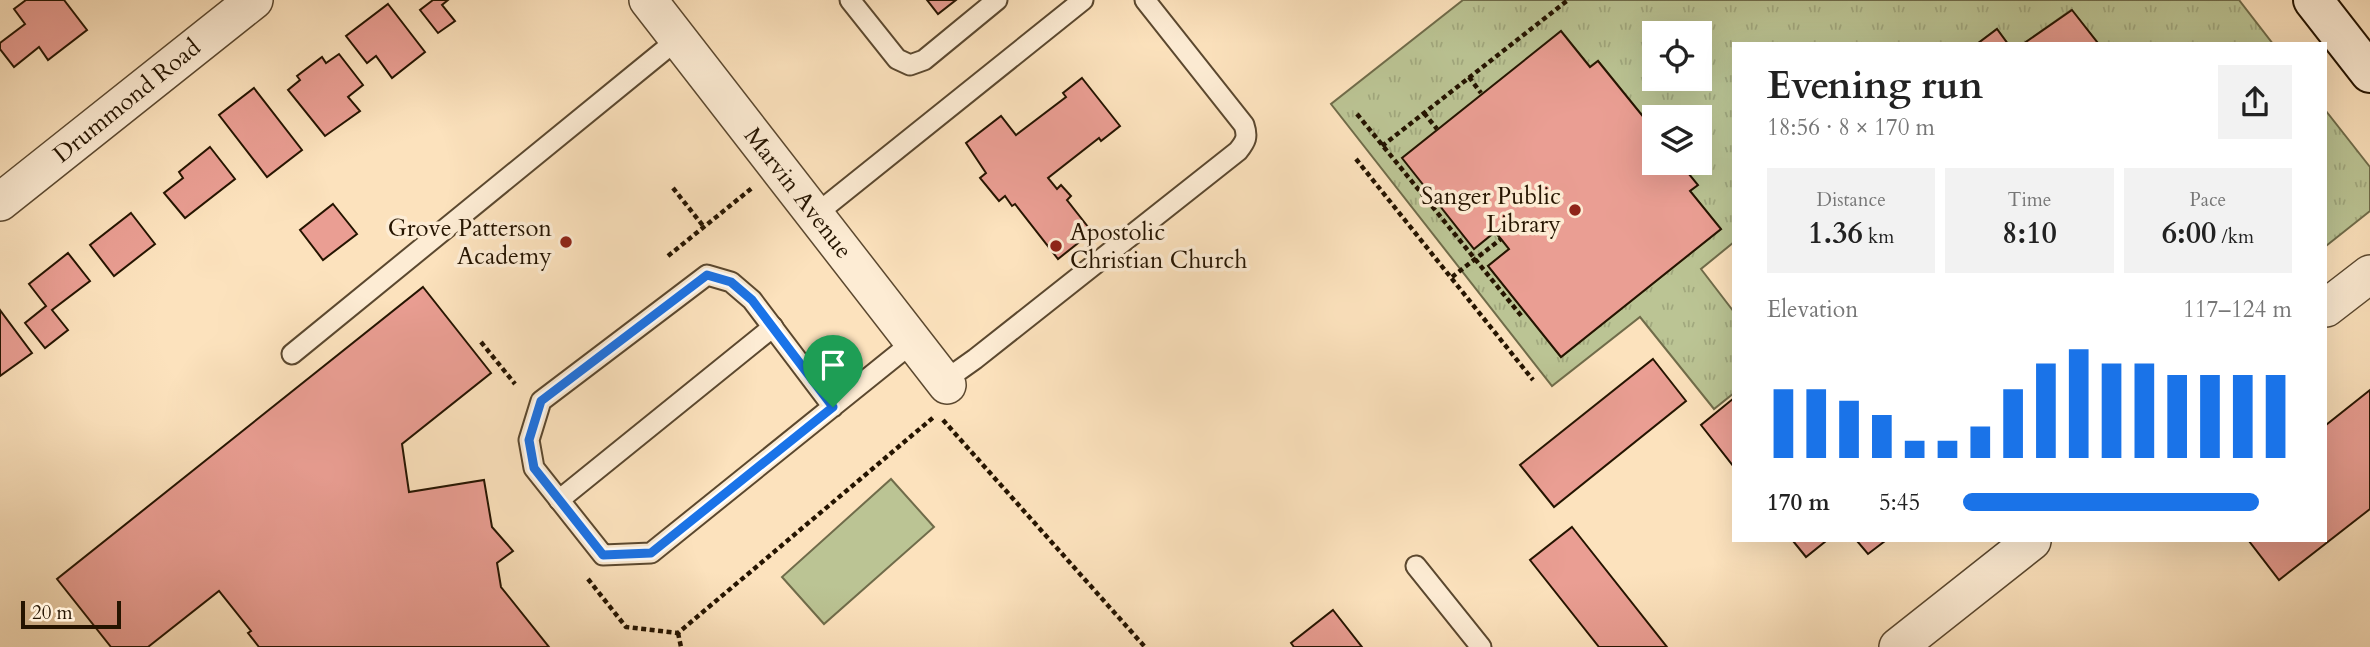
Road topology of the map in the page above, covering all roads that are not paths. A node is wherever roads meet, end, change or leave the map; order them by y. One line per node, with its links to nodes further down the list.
1 (254, 0): 10 (street, Drummond Road)
2 (648, 0): 8 (street, Marvin Avenue)
3 (850, 0): 4 (lane)
4 (997, 0)
5 (1083, 0): 11 (lane)
6 (1145, 0): 17 (lane)
7 (2313, 0): 9 (main road)
8 (678, 39): 11 (street, Marvin Avenue); 16 (lane)
9 (2370, 73)
10 (0, 202)
11 (815, 215): 15 (street, Marvin Avenue)
12 (2370, 274): 13 (street)
13 (2327, 307)
14 (773, 327): 18 (lane); 19 (lane); 19 (lane)
15 (914, 342): 17 (street, Marvin Avenue); 18 (lane)
16 (292, 354)
17 (945, 383)
18 (833, 407): 19 (lane)
19 (559, 500)
20 (2031, 542): 23 (street)
21 (1416, 566): 22 (lane)
22 (1480, 647)
23 (1898, 647)

